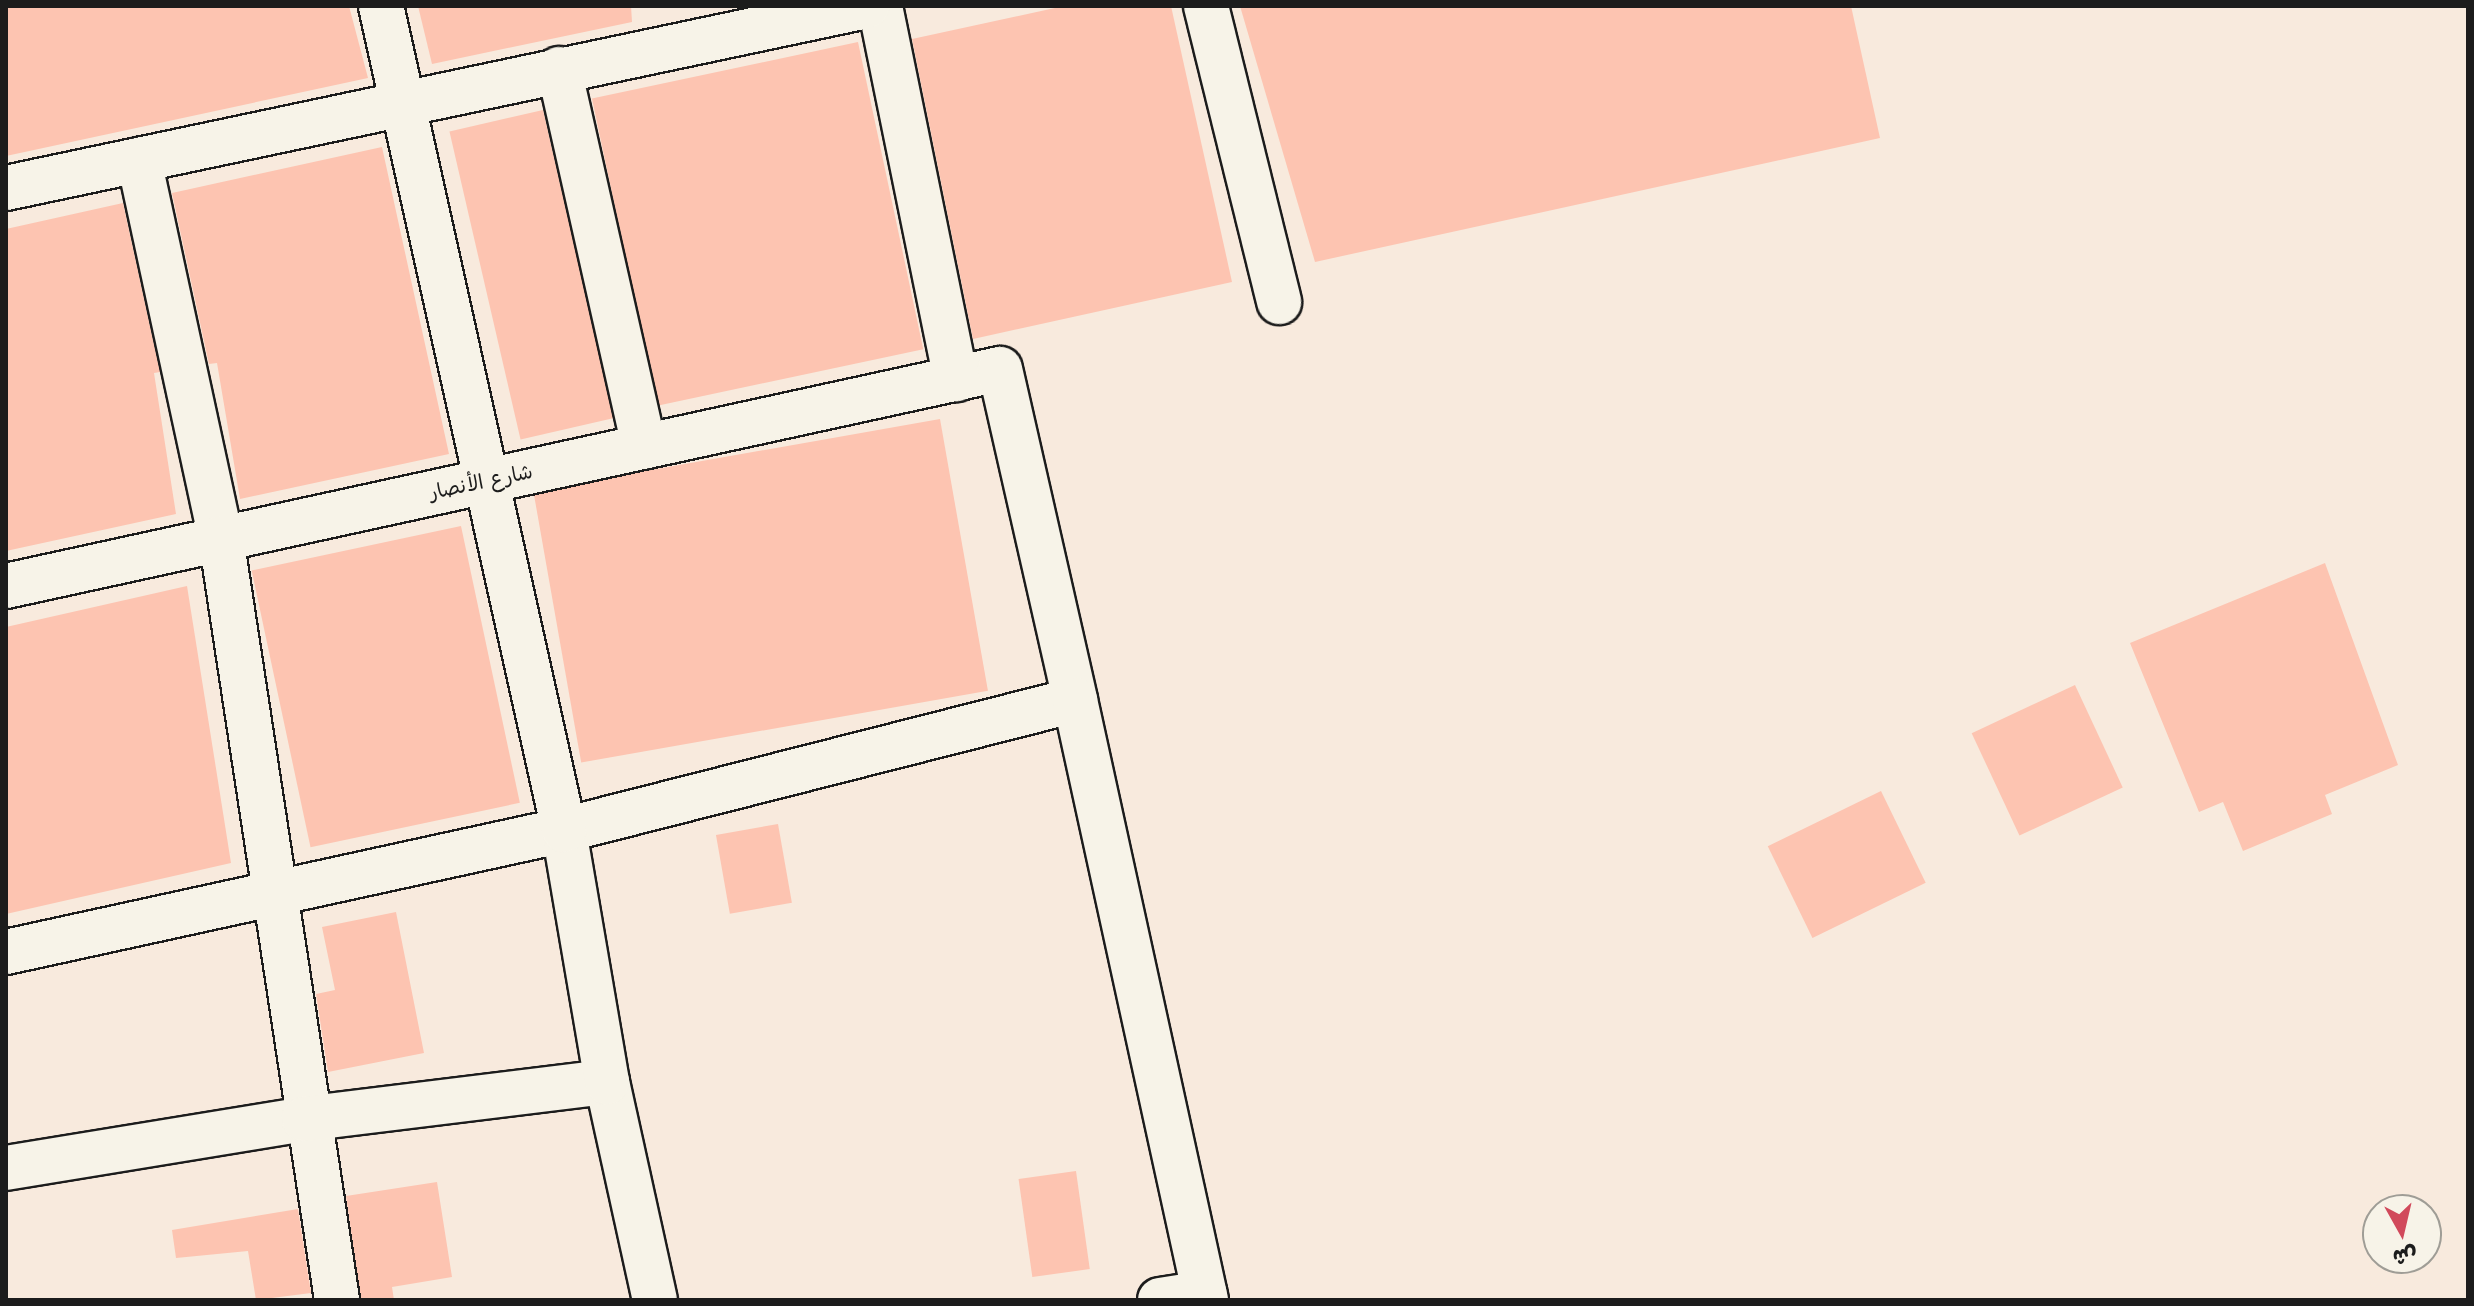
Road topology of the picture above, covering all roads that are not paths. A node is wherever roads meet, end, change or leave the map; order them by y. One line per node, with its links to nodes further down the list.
1 (381, 6): 6 (street)
2 (867, 6): 5 (street)
3 (880, 6): 10 (street)
4 (1206, 6): 9 (street)
5 (559, 69): 6 (street); 11 (street)
6 (406, 100): 7 (street); 12 (street)
7 (139, 160): 8 (street); 13 (street)
8 (6, 188)
9 (1279, 302)
10 (956, 379): 11 (street, شارع الأنصار); 15 (street, شارع الأنصار)
11 (644, 447): 12 (street, شارع الأنصار)
12 (485, 481): 13 (street, شارع الأنصار); 16 (street)
13 (221, 538): 14 (street, شارع الأنصار); 17 (street)
14 (6, 586)
15 (1075, 700): 16 (street); 22 (street)
16 (564, 830): 17 (street); 19 (street)
17 (271, 890): 18 (street); 20 (street)
18 (6, 952)
19 (607, 1082): 20 (street); 24 (street)
20 (304, 1119): 21 (street); 23 (street)
21 (6, 1168)
22 (1205, 1296): 25 (street)
23 (337, 1300)
24 (655, 1300)
25 (1160, 1300)

